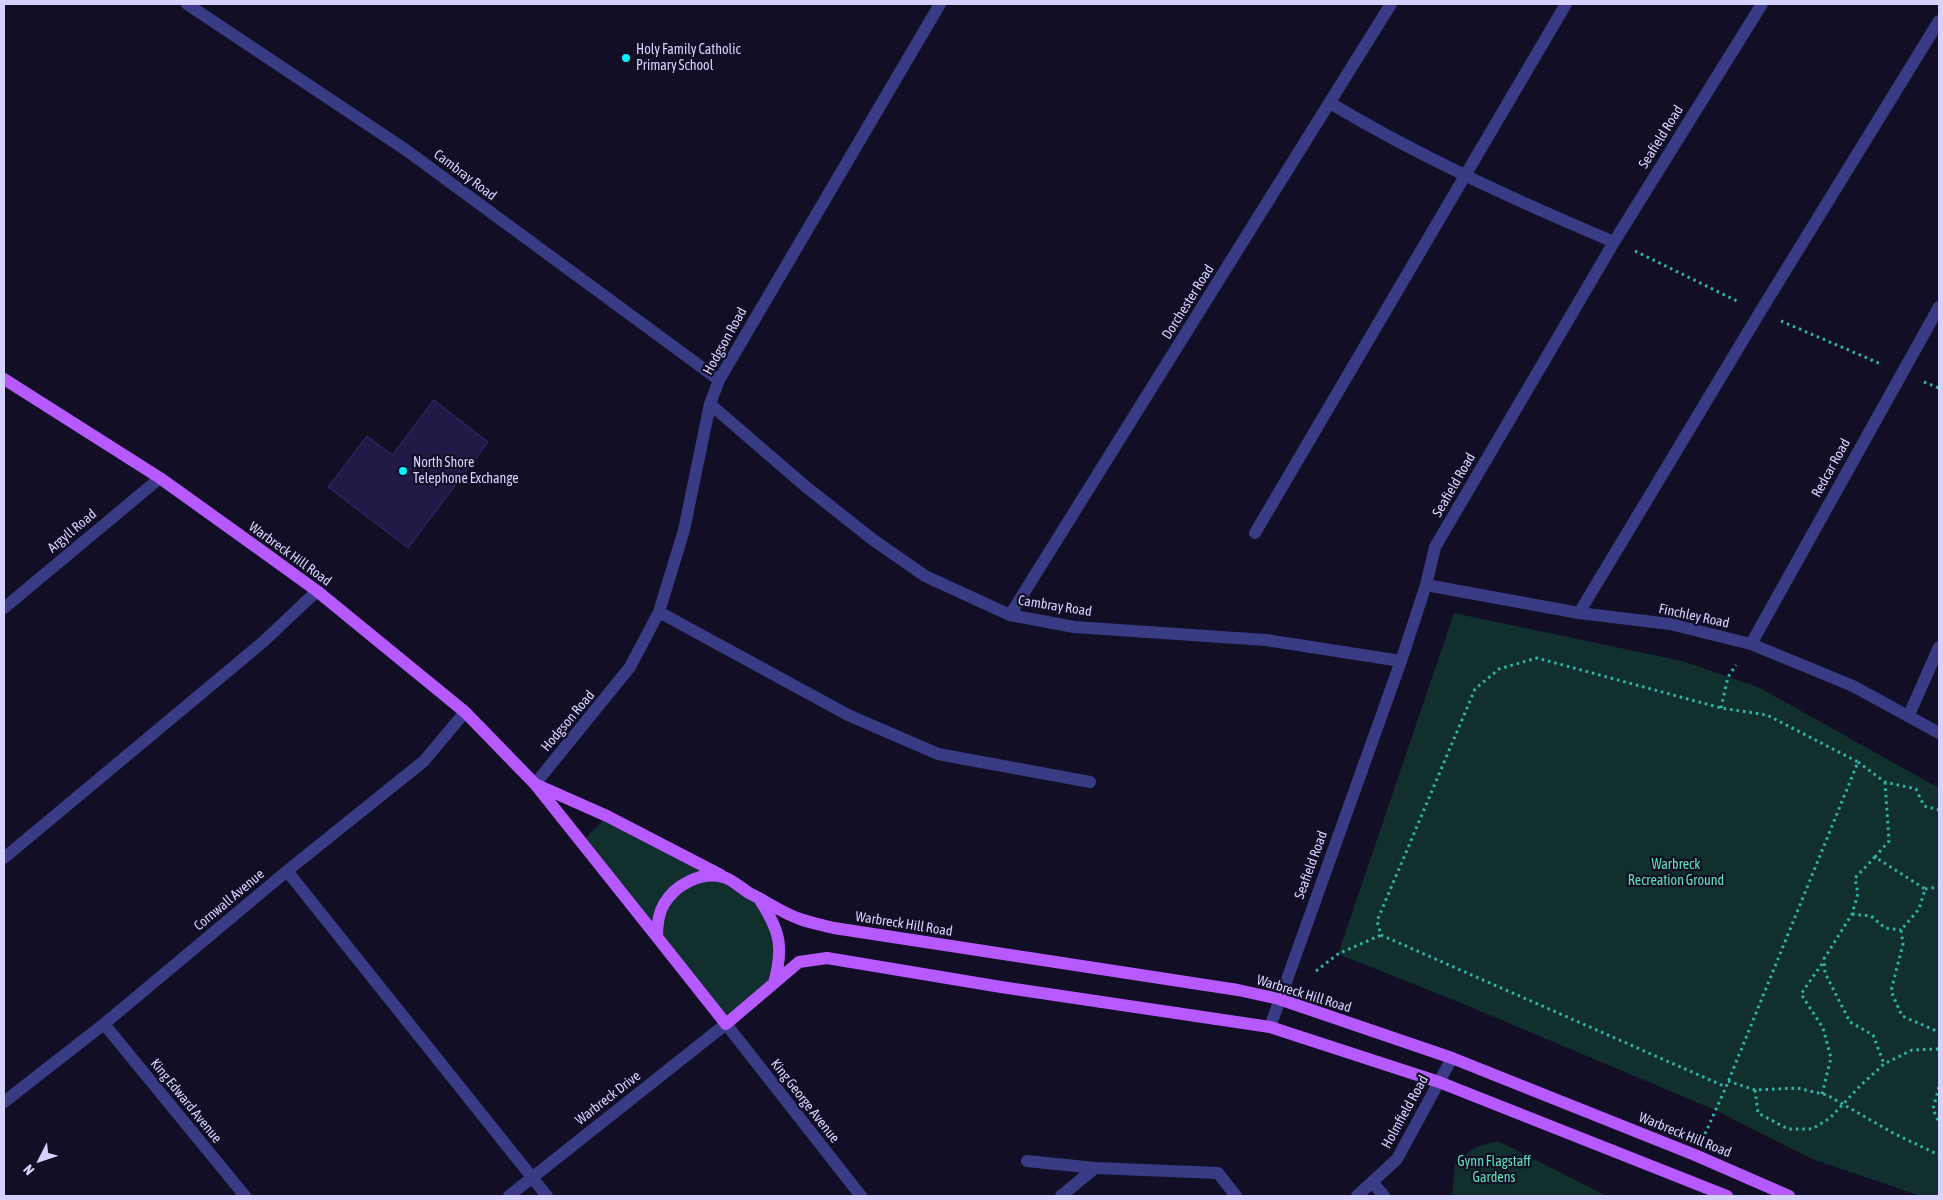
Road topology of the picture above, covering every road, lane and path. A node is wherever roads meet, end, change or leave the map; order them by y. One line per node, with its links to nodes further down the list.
1 (187, 4): 12 (street, Cambray Road)
2 (940, 4): 12 (street, Hodgson Road)
3 (1391, 4): 7 (street, Dorchester Road)
4 (1566, 4): 8 (street)
5 (1762, 4): 9 (street, Seafield Road)
6 (1939, 20): 20 (street)
7 (1330, 103): 8 (street); 21 (street, Dorchester Road)
8 (1465, 175): 9 (street); 15 (street)
9 (1614, 242): 16 (street, Seafield Road)
10 (1939, 307): 22 (street, Redcar Road)
11 (4, 379): 14 (main road, Warbreck Hill Road)
12 (719, 380): 13 (street, Hodgson Road)
13 (710, 404): 19 (street, Hodgson Road); 21 (street, Cambray Road)
14 (160, 478): 17 (main road, Warbreck Hill Road); 18 (street, Argyll Road)
15 (1255, 533)
16 (1426, 585): 20 (street, Finchley Road); 24 (street, Seafield Road)
17 (317, 591): 27 (main road, Warbreck Hill Road); 36 (street)
18 (4, 608)
19 (659, 612): 31 (street); 33 (street, Hodgson Road)
20 (1579, 613): 22 (street, Finchley Road)
21 (1010, 615): 24 (street, Cambray Road)
22 (1751, 644): 28 (street, Finchley Road)
23 (1939, 647): 28 (street)
24 (1401, 661): 49 (street, Seafield Road)
25 (1728, 677): 26 (path)
26 (1721, 708): 30 (path); 44 (path)
27 (465, 712): 33 (main road, Warbreck Hill Road); 37 (street, Cornwall Avenue)
28 (1909, 715): 29 (street, Finchley Road)
29 (1939, 732)
30 (1858, 762): 32 (path); 57 (path)
31 (1090, 782)
32 (1884, 782): 34 (path); 35 (path)
33 (534, 784): 38 (main road, Warbreck Hill Road); 45 (main road, Warbreck Hill Road)
34 (1939, 810)
35 (1875, 857): 40 (path); 42 (path)
36 (4, 858)
37 (287, 872): 50 (street, Cornwall Avenue); 70 (street)
38 (724, 877): 41 (main road, Warbreck Hill Road); 45 (main road)
39 (1939, 887): 40 (path)
40 (1925, 889): 43 (path)
41 (759, 898): 48 (main road, Warbreck Hill Road); 49 (main road, Warbreck Hill Road)
42 (1852, 914): 43 (path); 47 (path)
43 (1900, 930): 53 (path)
44 (1381, 935): 46 (path); 59 (path)
45 (657, 938): 51 (main road, Warbreck Hill Road)
46 (1338, 954)
47 (1824, 959): 56 (path); 62 (path)
48 (774, 983): 51 (main road); 52 (main road)
49 (1279, 999): 52 (street, Seafield Road); 55 (main road, Warbreck Hill Road)
50 (104, 1024): 63 (street, Cornwall Avenue); 72 (street, King Edward Avenue)
51 (726, 1024): 70 (street, Warbreck Drive); 75 (street, King George Avenue)
52 (1270, 1027): 58 (main road)
53 (1939, 1032)
54 (1939, 1049): 56 (path)
55 (1452, 1058): 58 (street, Holmfield Road); 81 (main road, Warbreck Hill Road)
56 (1884, 1064): 64 (path)
57 (1728, 1081): 59 (path); 61 (path)
58 (1439, 1082): 71 (street, Holmfield Road); 80 (main road)
59 (1726, 1087): 65 (path)
60 (1939, 1087): 66 (path)
61 (1755, 1090): 62 (path); 64 (path)
62 (1822, 1094): 64 (path)
63 (4, 1102)
64 (1843, 1104): 67 (path)
65 (1715, 1110)
66 (1939, 1123)
67 (1939, 1155)
68 (1027, 1161): 69 (street)
69 (1095, 1168): 76 (street); 77 (street)
70 (532, 1177): 73 (street, Warbreck Drive); 74 (street)
71 (1373, 1183): 78 (street, Holmfield Road); 79 (street)
72 (245, 1196)
73 (509, 1196)
74 (547, 1196)
75 (861, 1196)
76 (1062, 1196)
77 (1236, 1196)
78 (1357, 1196)
79 (1384, 1196)
80 (1727, 1196)
81 (1790, 1196)

